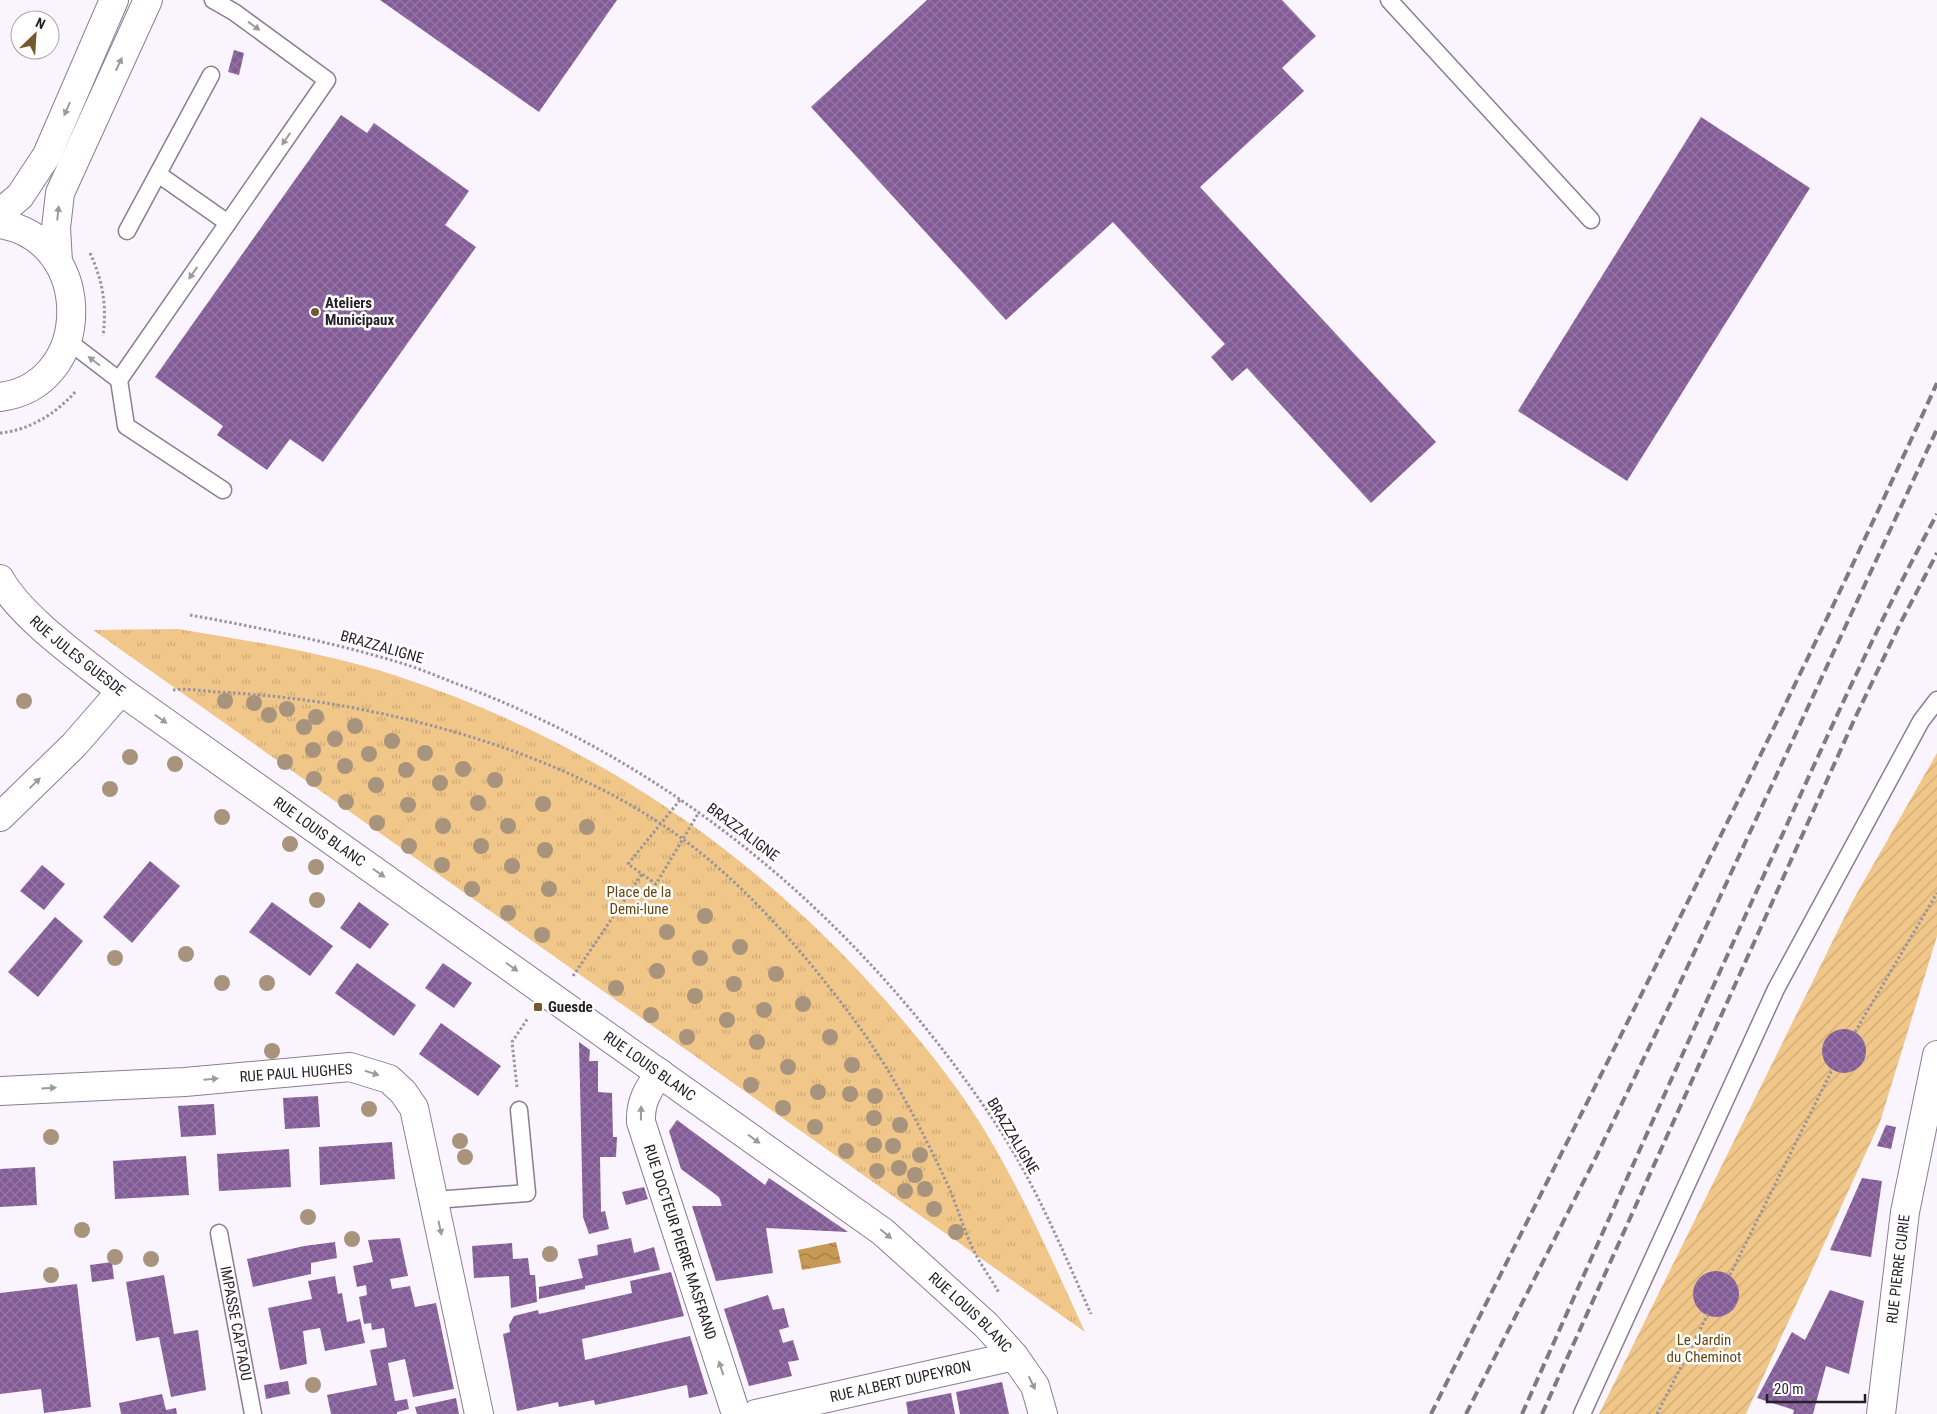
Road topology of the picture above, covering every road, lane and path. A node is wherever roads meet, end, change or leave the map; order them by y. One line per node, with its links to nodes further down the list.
1 (114, 0): 7 (street, one-way to 7)
2 (148, 0): 12 (street, one-way to 2)
3 (213, 0): 9 (lane, one-way to 9)
4 (1389, 0): 8 (lane)
5 (211, 75): 6 (lane)
6 (158, 174): 9 (lane); 11 (lane)
7 (0, 213)
8 (1591, 220)
9 (228, 223): 14 (lane, one-way to 14)
10 (0, 224): 12 (street)
11 (127, 231)
12 (58, 262): 13 (street)
13 (68, 341): 14 (lane, one-way to 13); 15 (street)
14 (119, 380): 18 (lane)
15 (0, 397)
16 (29, 426): 17 (path)
17 (0, 433)
18 (224, 490)
19 (0, 579): 21 (street, RUE JULES GUESDE)
20 (190, 615): 24 (path, BRAZZALIGNE)
21 (121, 691): 23 (street, RUE LOUIS BLANC); 26 (street, RUE JULES GUESDE, one-way to 21)
22 (1937, 700): 49 (lane)
23 (152, 712): 27 (path); 33 (street, RUE LOUIS BLANC, one-way to 33)
24 (680, 800): 25 (path, BRAZZALIGNE); 27 (path)
25 (698, 812): 28 (path); 41 (path, BRAZZALIGNE)
26 (0, 817)
27 (661, 824): 28 (path); 28 (path)
28 (683, 839): 40 (path)
29 (1937, 893): 30 (path)
30 (1855, 1032)
31 (1937, 1056): 36 (street, RUE PIERRE CURIE)
32 (1832, 1070): 39 (path)
33 (660, 1073): 43 (street, RUE LOUIS BLANC, one-way to 43); 46 (street, RUE DOCTEUR PIERRE MASFRAND, one-way to 33)
34 (0, 1091): 37 (street, RUE PAUL HUGHES, one-way to 37)
35 (519, 1110): 37 (lane)
36 (1928, 1144): 51 (street, RUE PIERRE CURIE)
37 (434, 1200): 45 (street, RUE PAUL HUGHES, one-way to 45)
38 (219, 1233): 44 (lane, IMPASSE CAPTAOU)
39 (1730, 1275)
40 (1004, 1300)
41 (1092, 1314)
42 (1708, 1314): 50 (path)
43 (1014, 1356): 47 (street, RUE ALBERT DUPEYRON); 48 (street, RUE LOUIS BLANC, one-way to 48)
44 (253, 1414)
45 (479, 1414)
46 (736, 1414)
47 (756, 1414)
48 (1043, 1414)
49 (1582, 1414)
50 (1657, 1414)
51 (1881, 1414)

